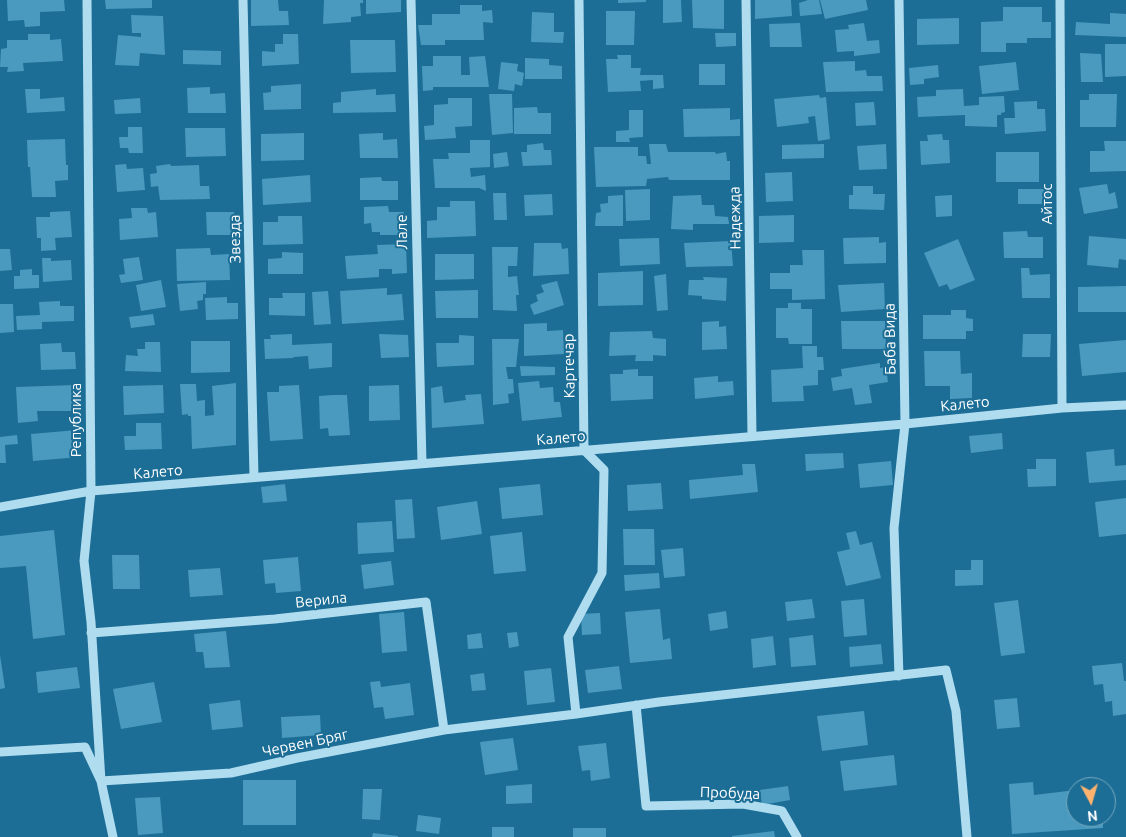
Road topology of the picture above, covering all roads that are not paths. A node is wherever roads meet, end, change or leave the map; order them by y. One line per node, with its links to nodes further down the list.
1 (87, 0): 15 (street, Република)
2 (243, 0): 14 (street, Звезда)
3 (411, 0): 13 (street, Лале)
4 (579, 0): 12 (street, Картечар)
5 (746, 0): 11 (street, Надежда)
6 (899, 0): 10 (street, Баба Вида)
7 (1060, 0): 9 (street, Айтос)
8 (1126, 405): 9 (street, Калето)
9 (1062, 408): 10 (street, Калето)
10 (904, 424): 11 (street, Калето); 18 (street, Баба Вида)
11 (752, 436): 12 (street, Калето)
12 (584, 450): 13 (street, Калето); 20 (street)
13 (422, 463): 14 (street, Калето)
14 (254, 477): 15 (street, Калето)
15 (90, 491): 16 (street, Калето); 17 (street, Република)
16 (0, 507)
17 (91, 633): 21 (street, Верила); 23 (street, Република)
18 (899, 676): 19 (street, Червен Бряг); 26 (street, Червен Бряг)
19 (636, 705): 20 (street, Червен Бряг); 25 (street, Пробуда)
20 (576, 714): 21 (street, Червен Бряг)
21 (444, 730): 23 (street, Червен Бряг)
22 (0, 752): 23 (street)
23 (102, 780): 24 (street, Република)
24 (113, 837)
25 (797, 837)
26 (967, 837)

